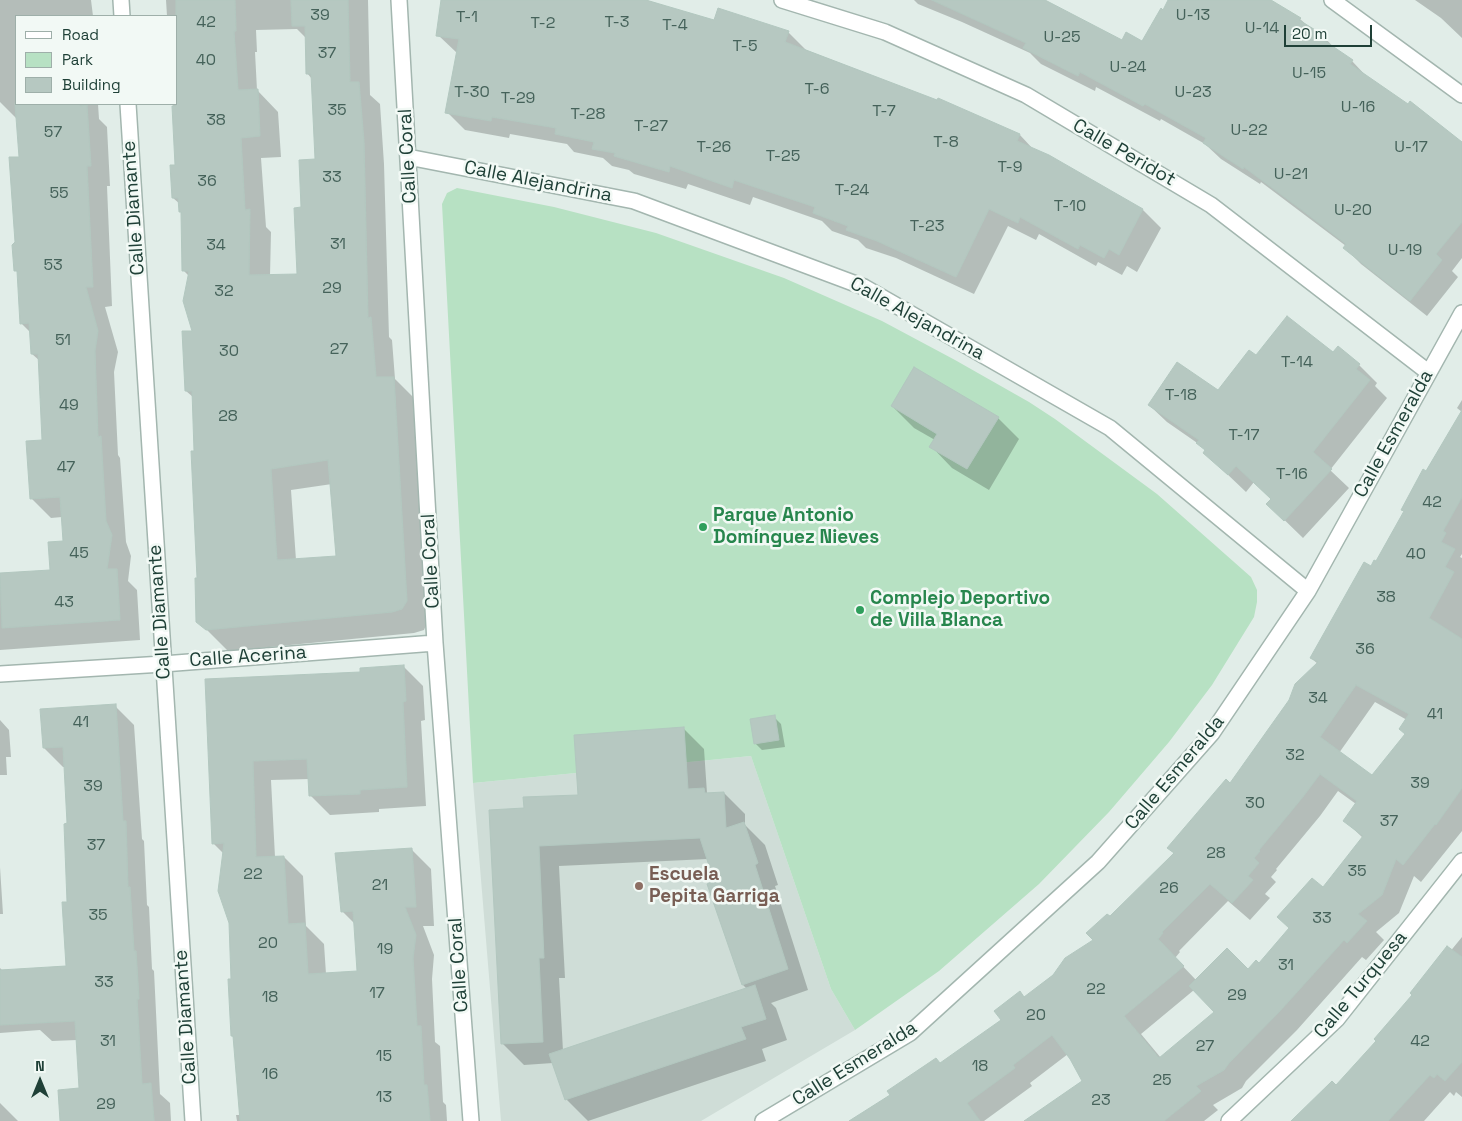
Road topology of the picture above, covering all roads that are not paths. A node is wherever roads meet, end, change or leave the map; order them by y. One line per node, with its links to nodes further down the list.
1 (121, 0): 5 (street)
2 (399, 0): 8 (street, Calle Coral)
3 (782, 0): 10 (street, Calle Peridot)
4 (1332, 0): 6 (street)
5 (122, 15)
6 (1462, 95)
7 (128, 105): 13 (street, Calle Diamante)
8 (408, 156): 11 (street, Calle Alejandrina); 12 (street, Calle Coral)
9 (1462, 313): 10 (street, Calle Esmeralda)
10 (1428, 372): 11 (street, Calle Esmeralda)
11 (1308, 591): 18 (street, Calle Esmeralda)
12 (436, 643): 13 (street, Calle Acerina); 17 (street, Calle Coral)
13 (163, 664): 14 (street, Calle Acerina); 16 (street, Calle Diamante)
14 (0, 674)
15 (1462, 862): 19 (street, Calle Turquesa)
16 (193, 1121)
17 (470, 1121)
18 (763, 1121)
19 (1229, 1121)

